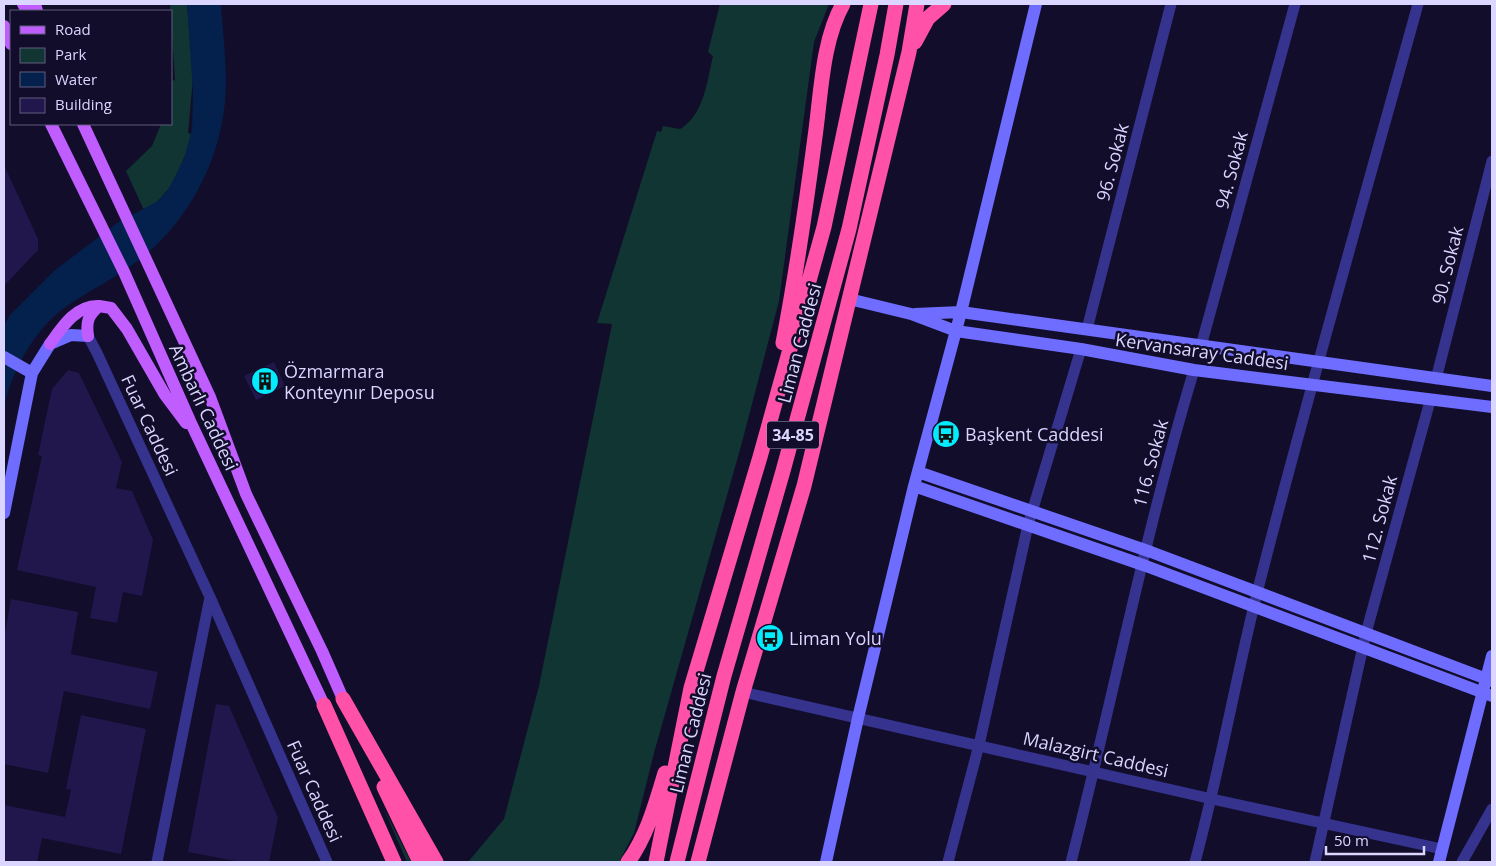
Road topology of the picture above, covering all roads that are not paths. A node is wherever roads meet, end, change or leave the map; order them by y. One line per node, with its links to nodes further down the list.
1 (843, 4): 36 (highway)
2 (871, 4): 36 (highway, Liman Caddesi / 34-85)
3 (896, 4): 70 (highway, Liman Caddesi / 34-85)
4 (917, 4): 12 (highway)
5 (944, 4): 12 (highway)
6 (1036, 4): 18 (street)
7 (1171, 4): 20 (street, 96. Sokak)
8 (1295, 4): 24 (street, 94. Sokak)
9 (1418, 4): 27 (street)
10 (4, 26): 11 (main road)
11 (10, 41)
12 (909, 52): 16 (highway)
13 (51, 125): 35 (main road, Ambarlı Caddesi)
14 (83, 125): 54 (main road, Ambarlı Caddesi)
15 (1492, 161): 30 (street, 90. Sokak)
16 (849, 299): 19 (street, Kervansaray Caddesi); 52 (highway)
17 (99, 306): 22 (main road); 23 (main road); 35 (main road)
18 (961, 312): 19 (street, Kervansaray Caddesi); 20 (street, Kervansaray Caddesi); 21 (street)
19 (911, 314): 21 (street, Kervansaray Caddesi)
20 (1087, 329): 24 (street, Kervansaray Caddesi)
21 (956, 331): 25 (street, Kervansaray Caddesi); 37 (street)
22 (88, 336): 23 (street); 45 (street, Fuar Caddesi)
23 (50, 344): 29 (street)
24 (1201, 346): 27 (street, Kervansaray Caddesi)
25 (1081, 350): 28 (street, Kervansaray Caddesi); 39 (street)
26 (4, 357): 29 (street)
27 (1319, 361): 30 (street, Kervansaray Caddesi); 31 (street)
28 (1194, 370): 31 (street, Kervansaray Caddesi); 42 (street, 116. Sokak)
29 (28, 371): 40 (street)
30 (1436, 379): 32 (street, Kervansaray Caddesi)
31 (1312, 384): 33 (street, Kervansaray Caddesi); 44 (street)
32 (1492, 386)
33 (1430, 401): 34 (street, Kervansaray Caddesi); 47 (street, 112. Sokak)
34 (1492, 407)
35 (200, 442): 55 (main road, Ambarlı Caddesi)
36 (760, 457): 51 (highway, Liman Caddesi)
37 (918, 472): 38 (street); 39 (street)
38 (914, 486): 41 (street); 56 (street)
39 (1033, 510): 41 (street); 42 (street)
40 (4, 513)
41 (1028, 525): 43 (street); 57 (street)
42 (1145, 550): 43 (street, 116. Sokak); 44 (street)
43 (1141, 564): 46 (street); 58 (street, 116. Sokak)
44 (1257, 592): 46 (street); 47 (street)
45 (210, 597): 63 (street); 64 (street, Fuar Caddesi)
46 (1254, 606): 48 (street); 59 (street)
47 (1366, 633): 48 (street, 112. Sokak); 50 (street)
48 (1364, 647): 53 (street); 61 (street, 112. Sokak)
49 (1492, 656): 50 (street)
50 (1490, 679): 53 (street)
51 (691, 688): 68 (highway); 69 (highway, Liman Caddesi)
52 (742, 692): 56 (street, Malazgirt Caddesi); 71 (highway)
53 (1488, 694): 62 (street)
54 (343, 699): 66 (highway); 67 (highway)
55 (324, 705): 65 (highway)
56 (858, 718): 57 (street, Malazgirt Caddesi); 72 (street)
57 (979, 745): 58 (street, Malazgirt Caddesi); 73 (street)
58 (1094, 771): 59 (street, Malazgirt Caddesi); 74 (street, 116. Sokak)
59 (1212, 799): 61 (street, Malazgirt Caddesi); 75 (street)
60 (1492, 809): 78 (street)
61 (1325, 823): 62 (street, Malazgirt Caddesi); 76 (street, 112. Sokak)
62 (1442, 849): 77 (street)
63 (157, 862)
64 (327, 862)
65 (394, 862)
66 (420, 862)
67 (436, 862)
68 (628, 862)
69 (656, 862)
70 (677, 862)
71 (698, 862)
72 (826, 862)
73 (948, 862)
74 (1071, 862)
75 (1195, 862)
76 (1315, 862)
77 (1439, 862)
78 (1462, 862)

